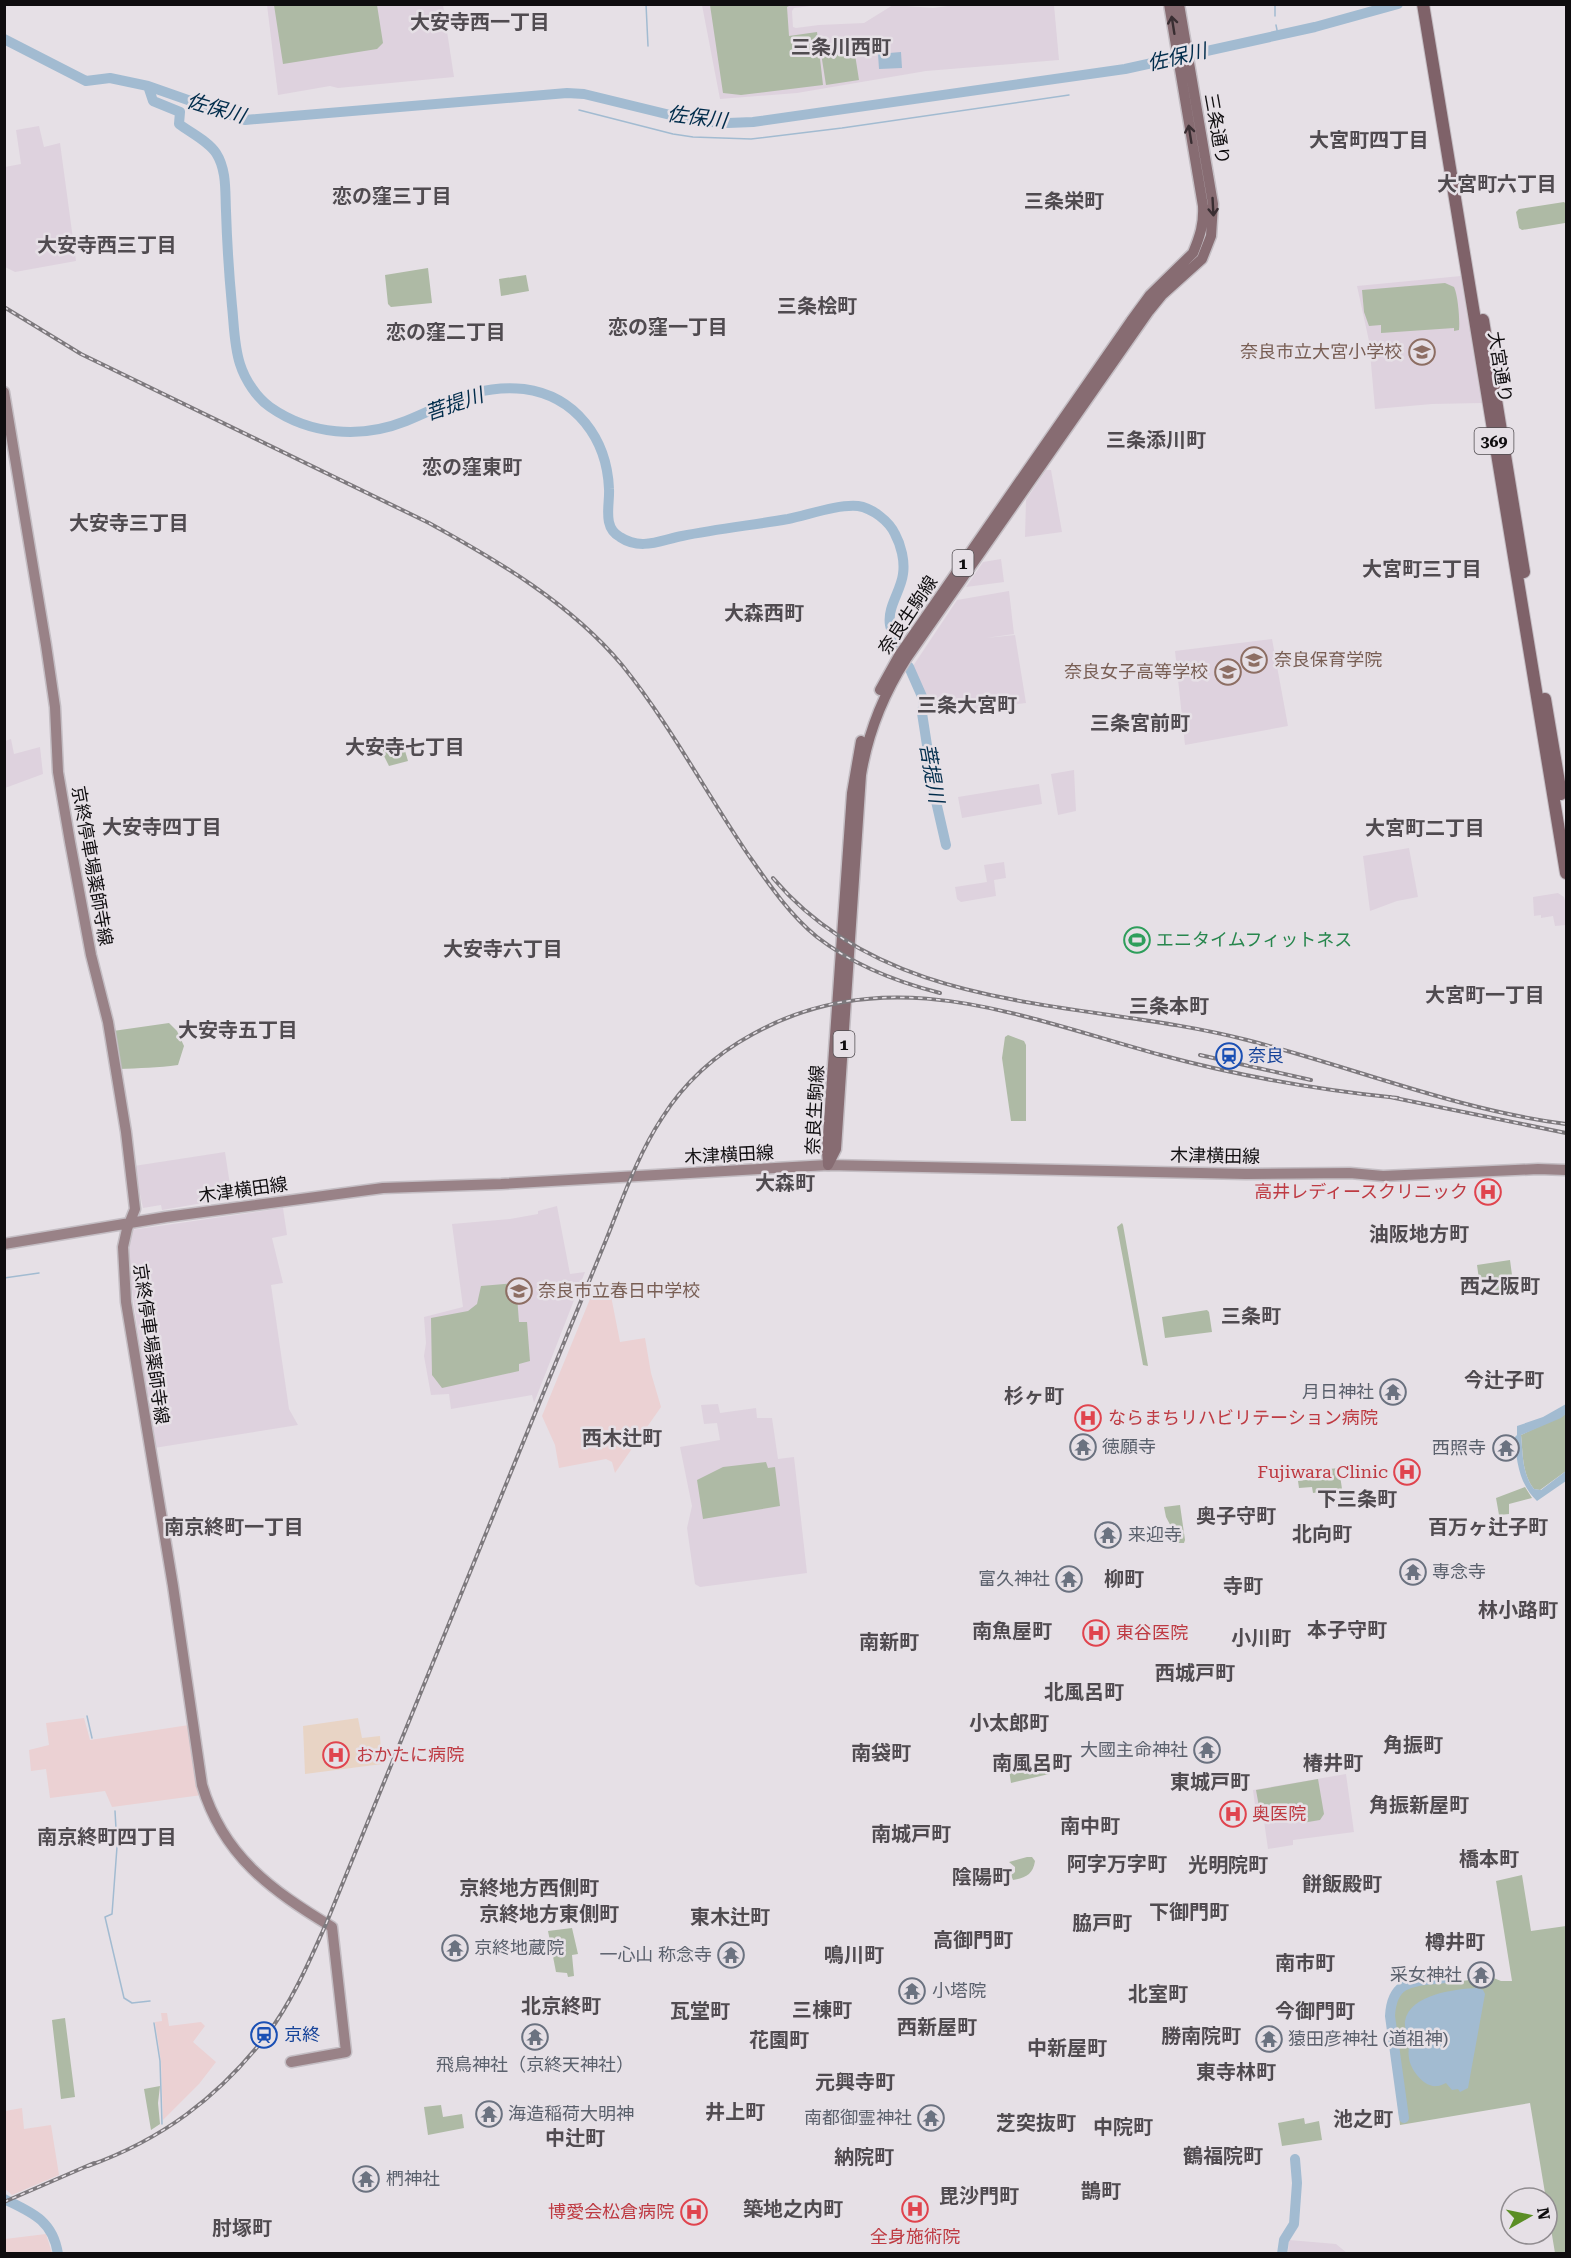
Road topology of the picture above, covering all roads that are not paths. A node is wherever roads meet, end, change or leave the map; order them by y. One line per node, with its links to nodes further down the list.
1 (1169, 4): 4 (main road, 三条通り / 1, one-way to 1)
2 (1179, 4): 4 (main road, 三条通り / 1)
3 (1426, 6): 7 (highway, 大宮通り / 369); 8 (highway, 大宮通り / 369)
4 (1181, 46): 5 (main road, 三条通り / 1)
5 (1197, 256): 9 (main road, 奈良生駒線 / 1)
6 (4, 392): 11 (main road, 京終停車場薬師寺線)
7 (1566, 828)
8 (1566, 873)
9 (828, 1165): 10 (main road, 木津横田線); 11 (main road, 木津横田線)
10 (1566, 1170)
11 (130, 1222): 12 (main road, 木津横田線); 13 (main road, 京終停車場薬師寺線)
12 (4, 1244)
13 (291, 2062)

